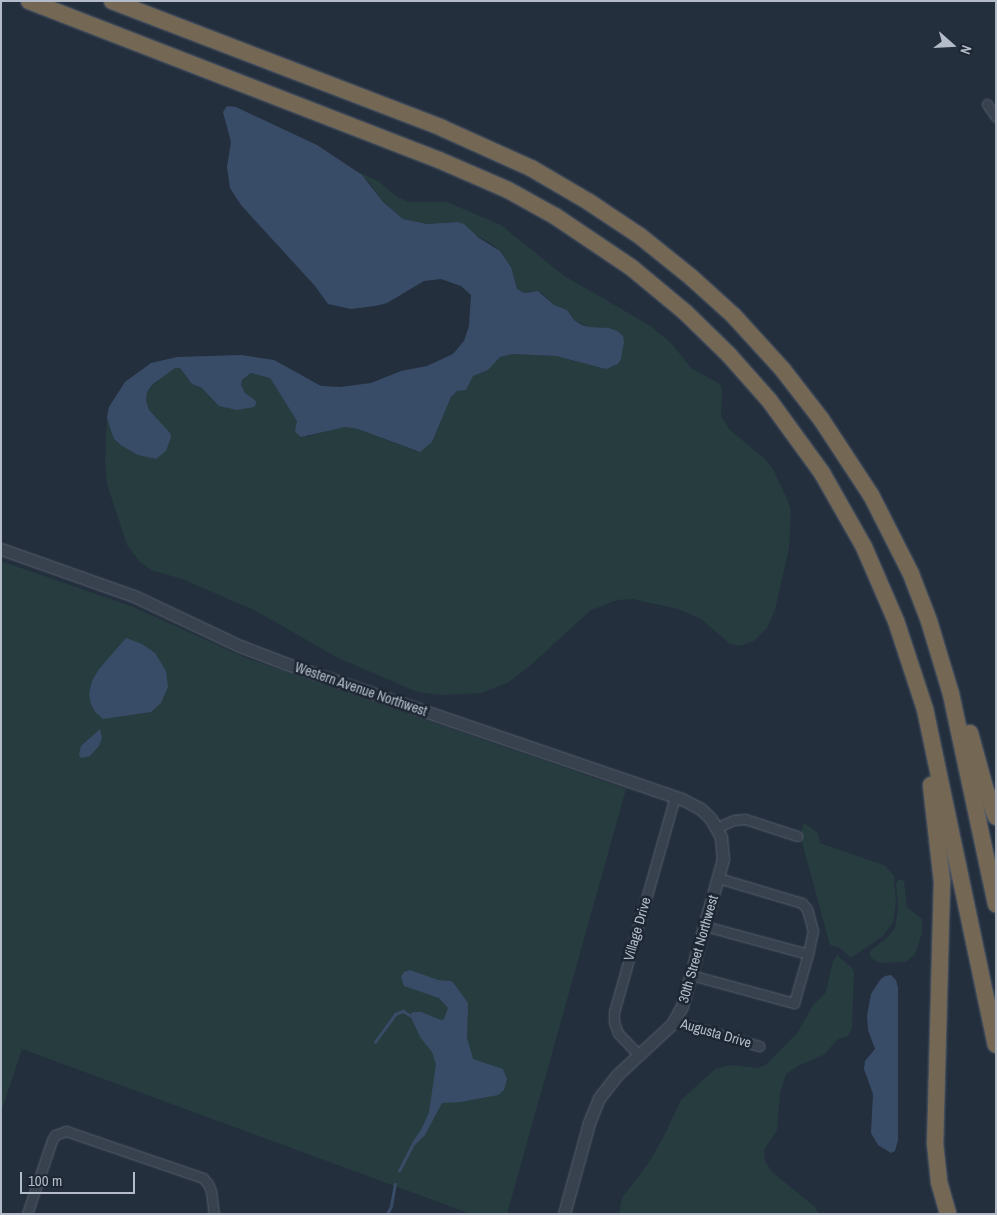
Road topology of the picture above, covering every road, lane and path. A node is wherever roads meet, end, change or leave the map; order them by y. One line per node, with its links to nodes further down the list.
1 (29, 1): 7 (highway)
2 (112, 1): 6 (highway)
3 (987, 104): 4 (street)
4 (996, 117)
5 (1, 549): 8 (street, Western Avenue Northwest)
6 (910, 574): 9 (highway); 13 (highway)
7 (916, 679): 18 (highway); 24 (highway)
8 (675, 796): 10 (street, Western Avenue Northwest); 20 (street, Village Drive)
9 (996, 817)
10 (718, 827): 11 (street); 12 (street, 30th Street Northwest)
11 (796, 836)
12 (718, 878): 14 (street, 30th Street Northwest); 15 (street)
13 (996, 904)
14 (705, 926): 15 (street); 16 (street, 30th Street Northwest)
15 (808, 954): 16 (street)
16 (691, 974): 17 (street, 30th Street Northwest)
17 (674, 1020): 19 (street, Augusta Drive); 20 (street, 30th Street Northwest)
18 (996, 1045)
19 (759, 1046)
20 (639, 1055): 23 (street, 30th Street Northwest)
21 (26, 1214): 22 (street)
22 (214, 1214)
23 (564, 1214)
24 (948, 1214)

